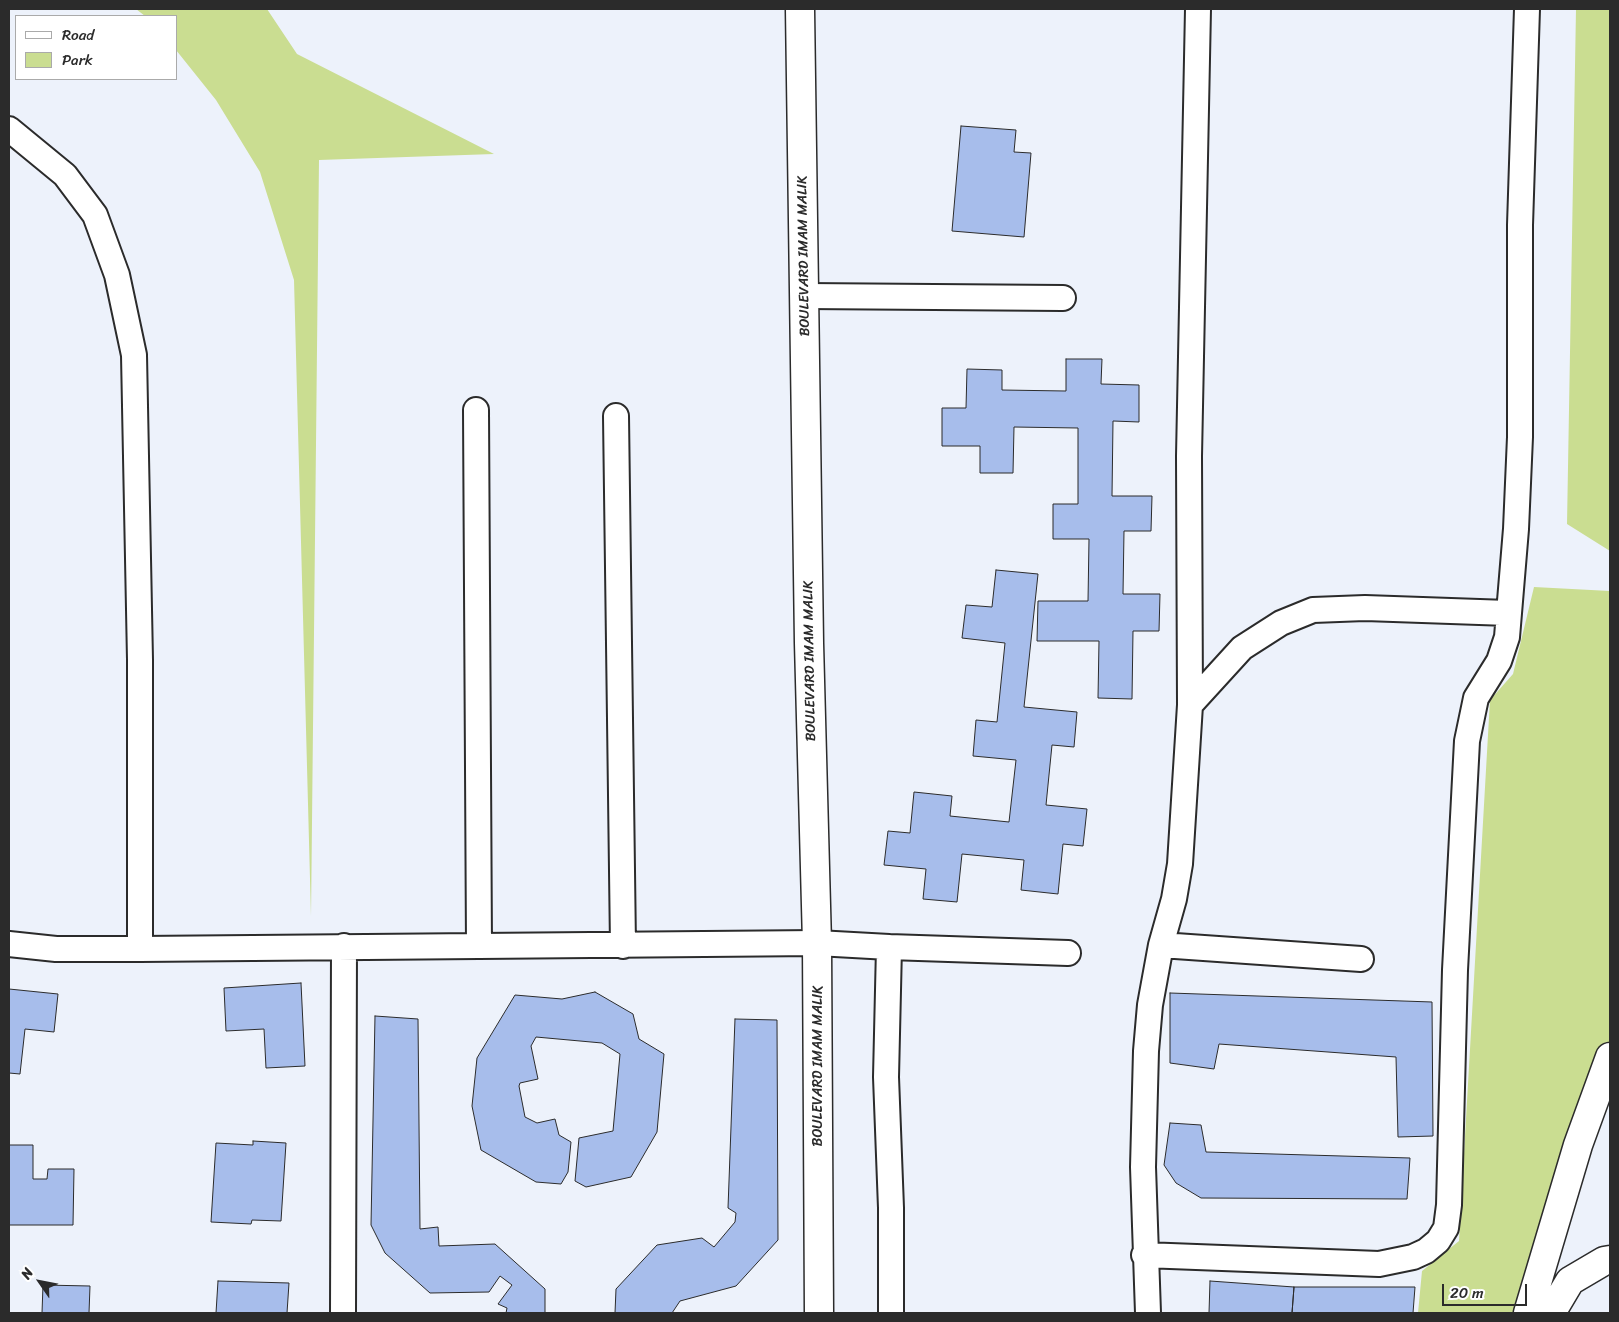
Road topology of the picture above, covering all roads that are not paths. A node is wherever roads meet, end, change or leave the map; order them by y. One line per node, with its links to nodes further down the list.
1 (800, 9): 5 (main road, BOULEVARD IMAM MALIK)
2 (1198, 9): 10 (street)
3 (1527, 9): 9 (street)
4 (9, 129): 18 (street)
5 (805, 296): 6 (street); 12 (main road, BOULEVARD IMAM MALIK)
6 (1063, 298)
7 (476, 410): 15 (street)
8 (616, 416): 16 (street)
9 (1508, 613): 10 (street); 22 (street)
10 (1190, 705): 13 (street)
11 (9, 944): 18 (street)
12 (817, 944): 16 (street); 17 (street); 25 (main road, BOULEVARD IMAM MALIK)
13 (1161, 944): 20 (street); 22 (street)
14 (344, 946): 15 (street); 18 (street); 24 (street)
15 (479, 946): 16 (street)
16 (623, 946)
17 (889, 947): 19 (street); 26 (street)
18 (140, 950)
19 (1068, 953)
20 (1361, 959)
21 (1610, 1057): 28 (main road)
22 (1144, 1256): 27 (street)
23 (1610, 1260): 29 (main road)
24 (343, 1313)
25 (819, 1313)
26 (891, 1313)
27 (1148, 1313)
28 (1528, 1313)
29 (1551, 1313)

